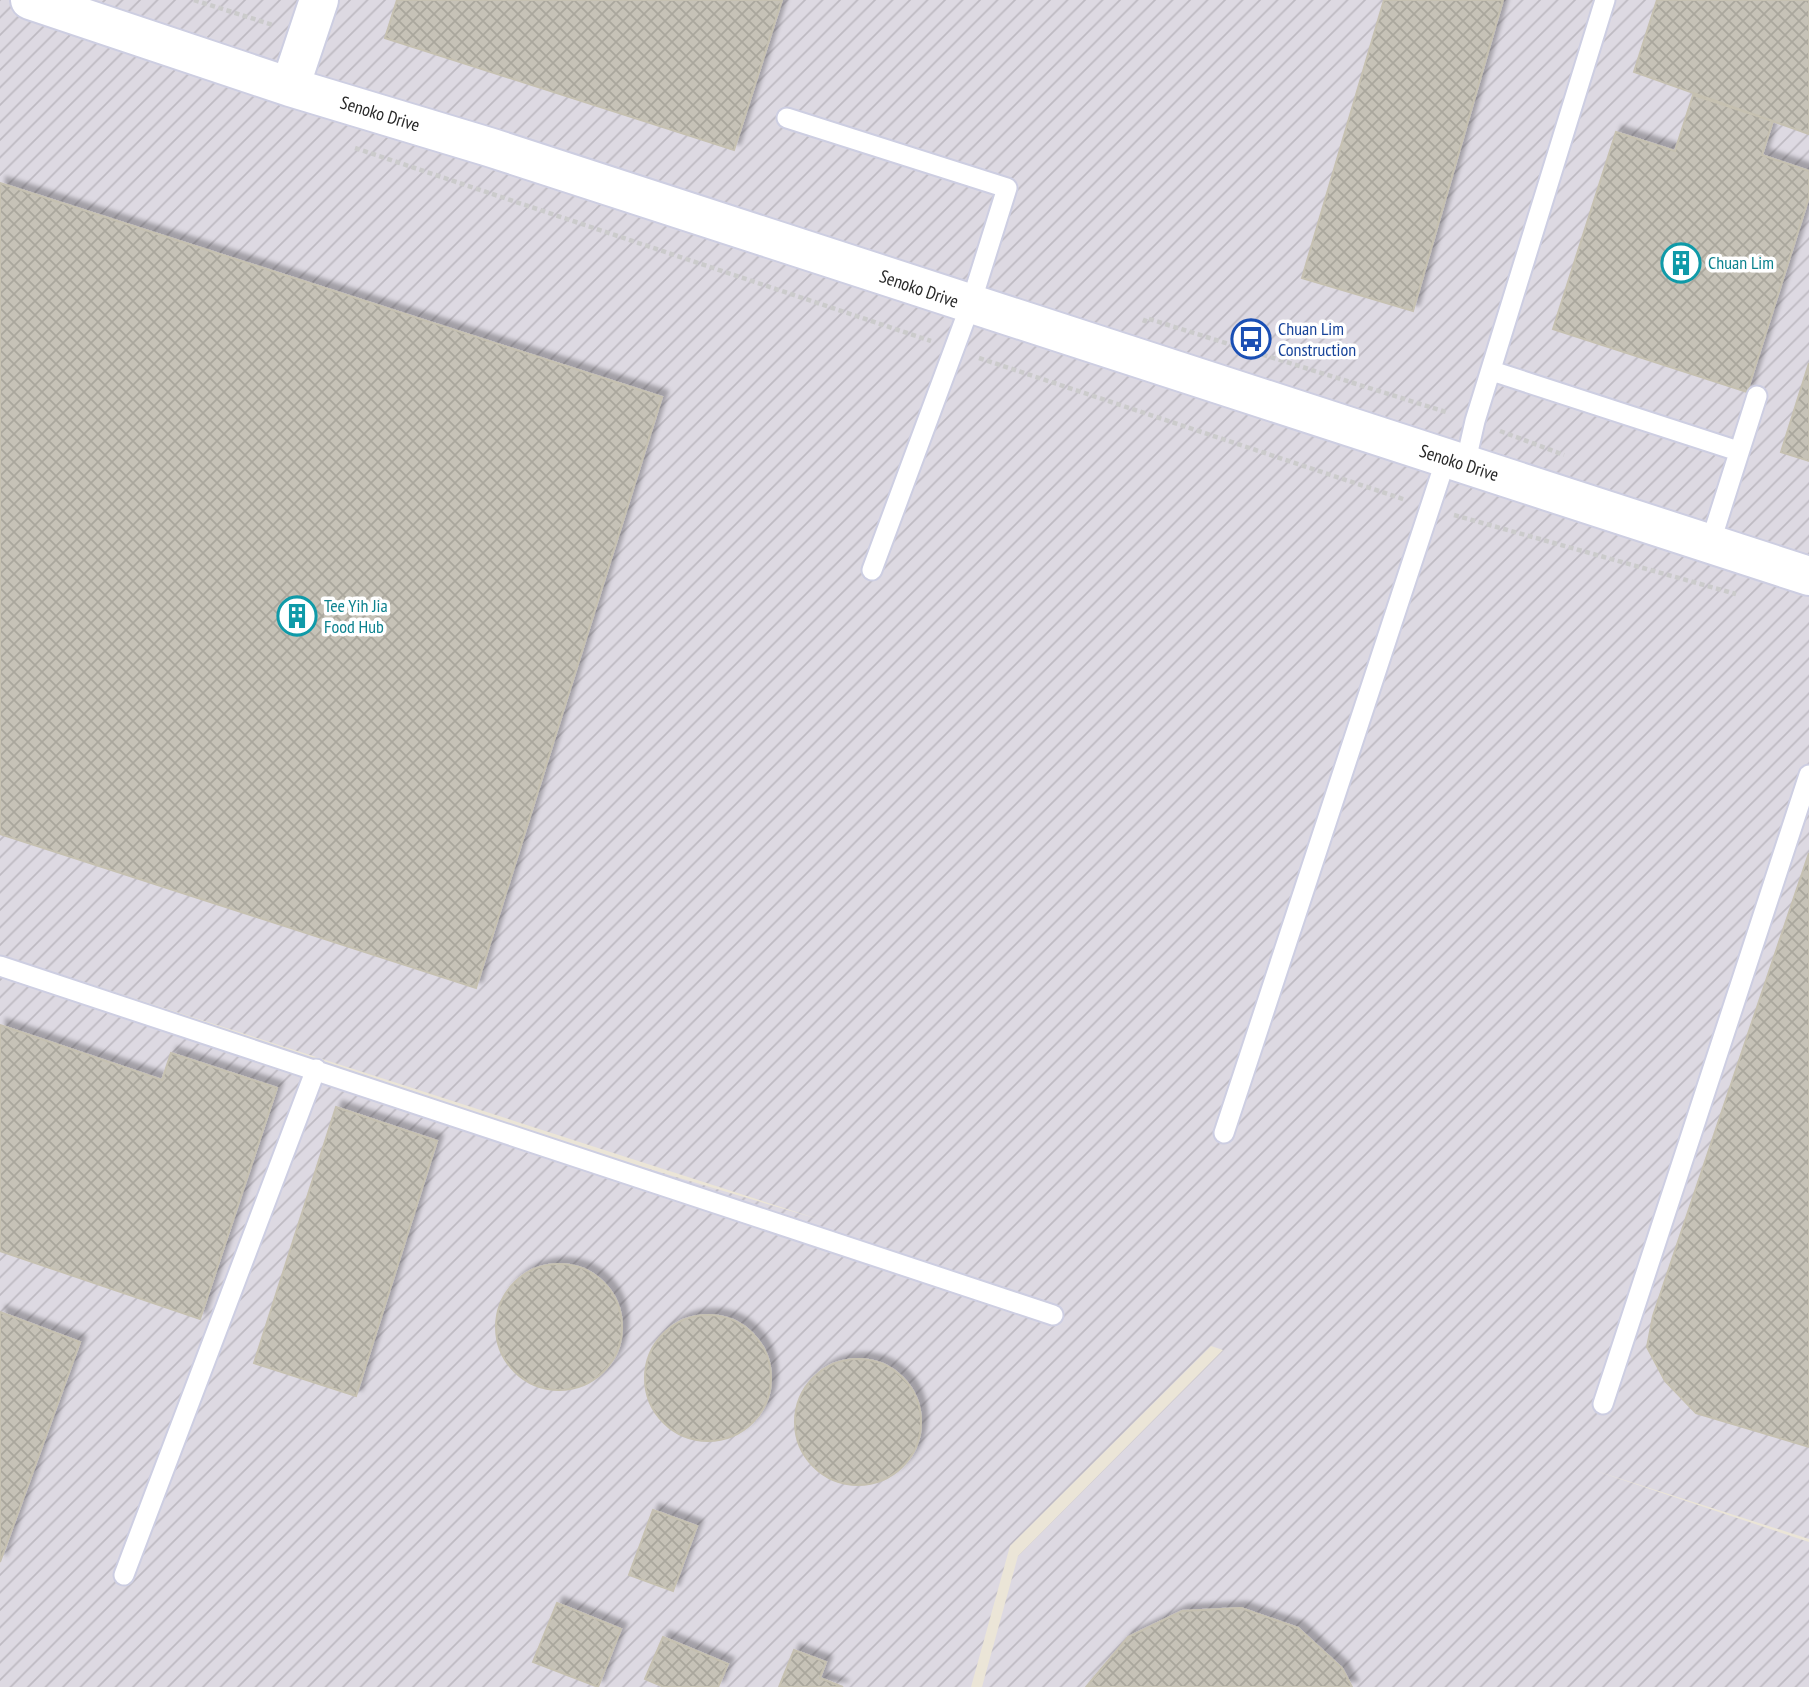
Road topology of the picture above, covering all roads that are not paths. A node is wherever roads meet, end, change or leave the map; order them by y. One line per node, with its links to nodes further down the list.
1 (30, 0): 4 (street, Senoko Drive)
2 (319, 0): 4 (street)
3 (1605, 0): 7 (lane)
4 (290, 87): 6 (street, Senoko Drive)
5 (788, 118): 6 (lane)
6 (970, 306): 10 (street, Senoko Drive); 12 (lane)
7 (1492, 371): 9 (lane); 10 (lane)
8 (1757, 396): 9 (lane)
9 (1738, 452): 11 (lane)
10 (1455, 462): 11 (street, Senoko Drive); 17 (lane)
11 (1710, 544): 13 (street, Senoko Drive)
12 (872, 570)
13 (1809, 576)
14 (1809, 775): 19 (lane)
15 (0, 966): 16 (lane)
16 (316, 1069): 18 (lane); 20 (lane)
17 (1224, 1133)
18 (1053, 1315)
19 (1603, 1404)
20 (124, 1575)

